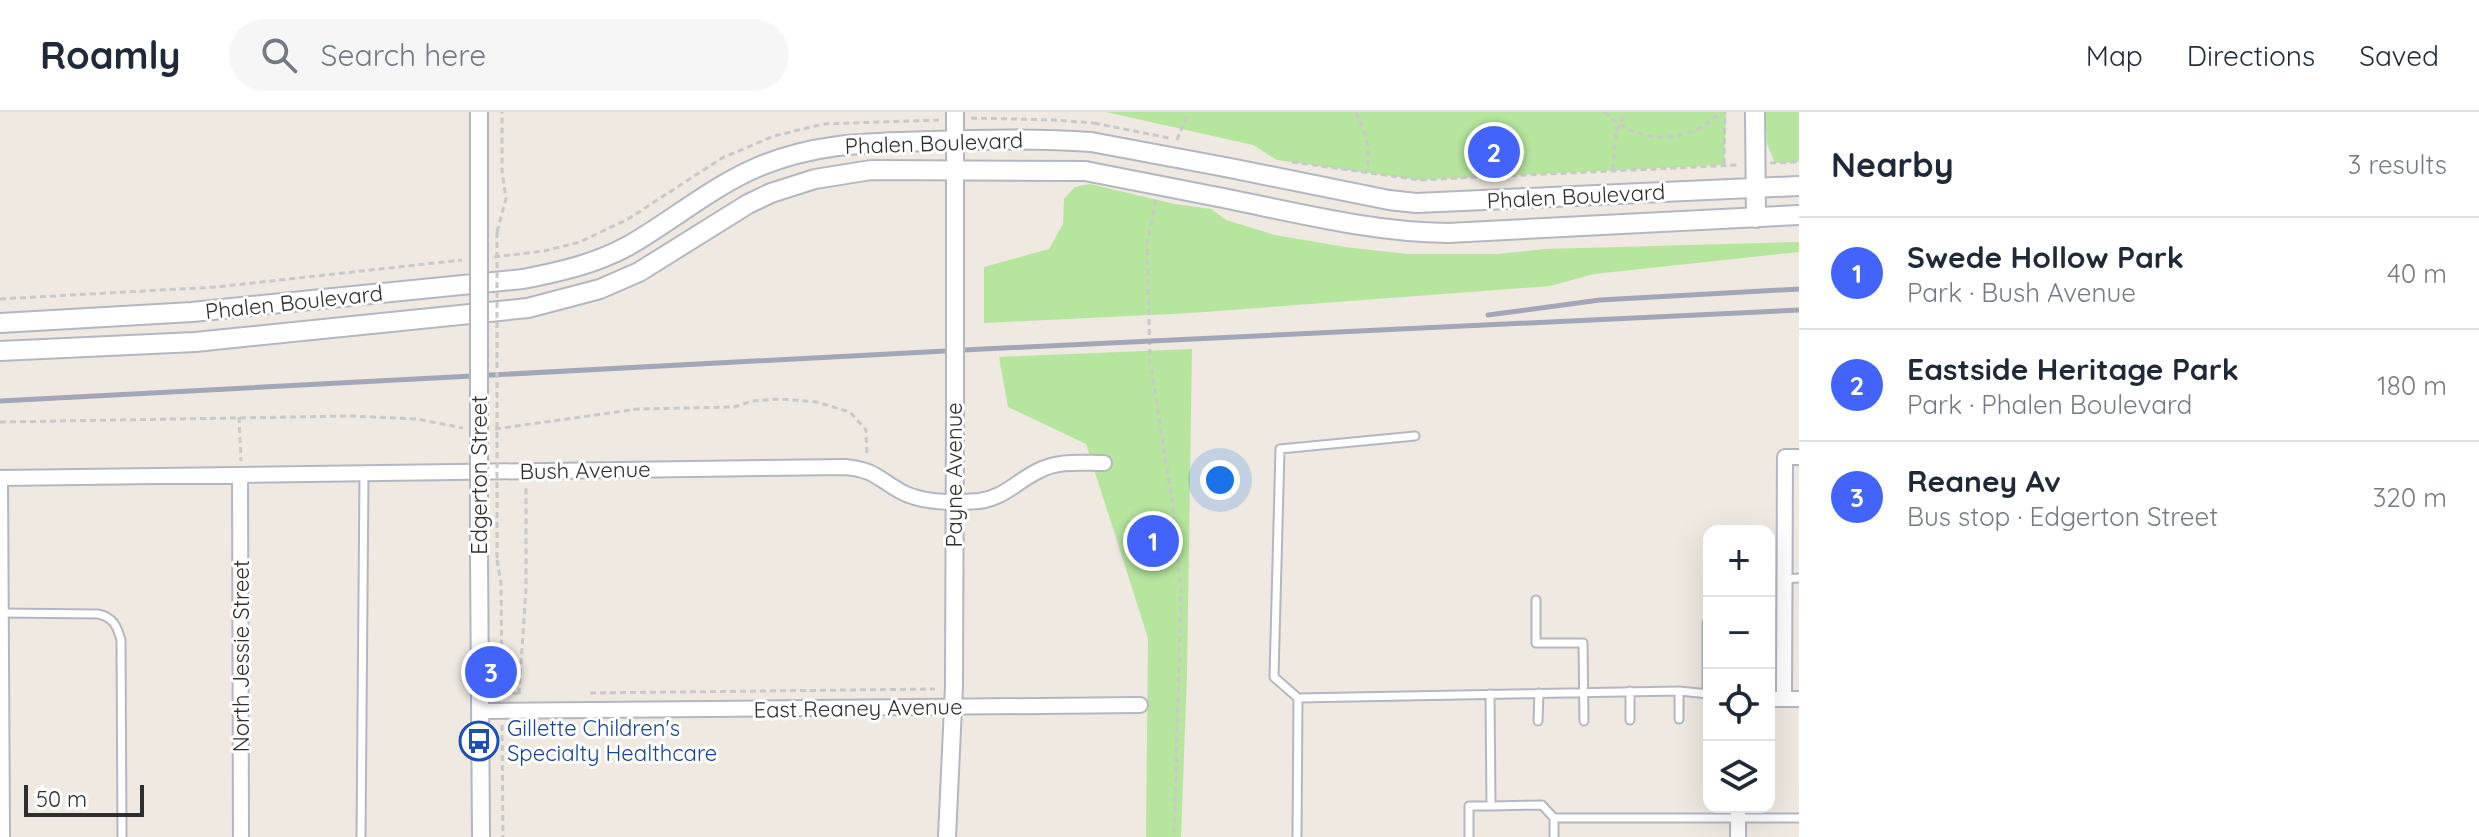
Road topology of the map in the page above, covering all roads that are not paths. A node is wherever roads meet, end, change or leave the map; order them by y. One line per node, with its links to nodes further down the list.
1 (479, 112): 32 (street, Edgerton Street, bridge)
2 (1755, 112): 7 (main road)
3 (955, 115): 4 (street, Payne Avenue)
4 (955, 139): 5 (street, Payne Avenue); 7 (main road, Phalen Boulevard, bridge); 10 (main road, Phalen Boulevard)
5 (956, 169): 9 (main road, Phalen Boulevard, bridge); 11 (main road, Phalen Boulevard); 18 (street, Payne Avenue, bridge)
6 (1799, 186): 7 (main road, Phalen Boulevard)
7 (1756, 188): 9 (main road)
8 (1799, 215): 9 (main road, Phalen Boulevard)
9 (1756, 218)
10 (0, 323)
11 (0, 351)
12 (1415, 436): 28 (lane)
13 (1792, 457): 19 (street)
14 (1104, 463): 18 (street, Bush Avenue)
15 (364, 474): 16 (street, Bush Avenue); 18 (street, Bush Avenue); 44 (lane)
16 (240, 475): 17 (street, Bush Avenue); 43 (street, North Jessie Street)
17 (0, 478): 21 (street)
18 (954, 502): 31 (street, Payne Avenue)
19 (1792, 578): 29 (street)
20 (1536, 600): 24 (lane)
21 (2, 613): 41 (street); 42 (lane)
22 (1630, 691): 23 (lane); 24 (lane); 34 (lane)
23 (1679, 691): 26 (lane); 33 (lane)
24 (1584, 692): 25 (lane); 36 (lane)
25 (1539, 693): 27 (lane); 35 (lane)
26 (1703, 693)
27 (1490, 694): 28 (lane); 37 (lane)
28 (1298, 698): 47 (lane)
29 (1784, 699)
30 (1140, 705): 31 (street, East Reaney Avenue)
31 (953, 708): 32 (street, East Reaney Avenue); 46 (street, Payne Avenue)
32 (481, 711): 45 (street, Edgerton Street)
33 (1679, 719)
34 (1630, 720)
35 (1538, 721)
36 (1584, 721)
37 (1491, 806): 39 (lane); 48 (lane)
38 (1738, 813): 39 (lane); 40 (lane); 50 (street)
39 (1554, 818): 49 (lane)
40 (1799, 818)
41 (2, 837)
42 (122, 837)
43 (241, 837)
44 (361, 837)
45 (481, 837)
46 (947, 837)
47 (1297, 837)
48 (1469, 837)
49 (1554, 837)
50 (1738, 837)

